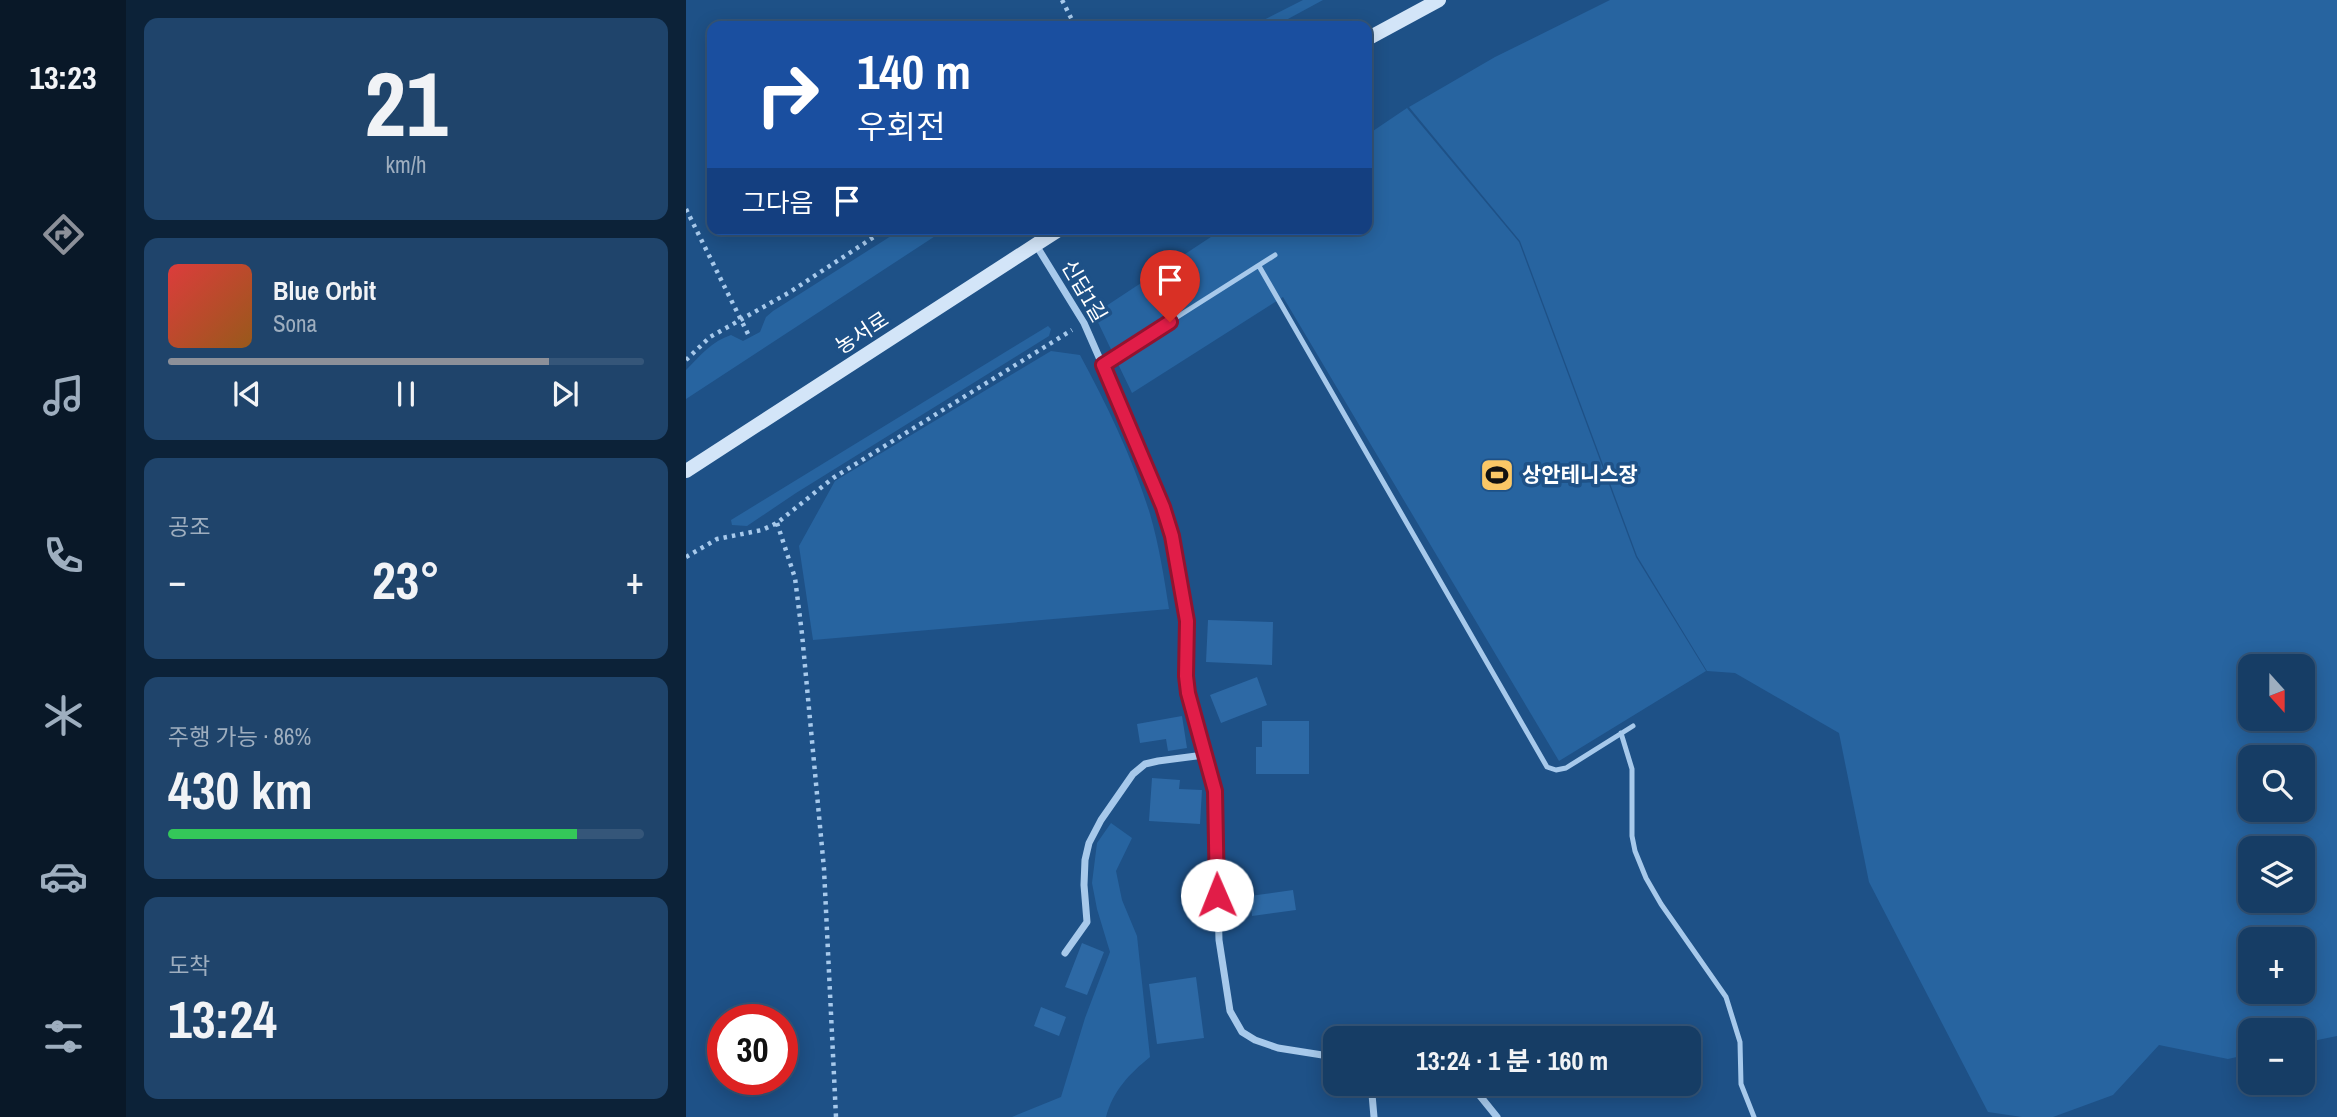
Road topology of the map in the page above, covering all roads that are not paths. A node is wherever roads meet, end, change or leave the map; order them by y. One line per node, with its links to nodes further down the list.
1 (1439, 0): 2 (street)
2 (1372, 36)
3 (1051, 235): 4 (street, 농서로)
4 (1036, 245): 7 (street, 신답1길); 8 (street, 농서로)
5 (1275, 255): 6 (lane)
6 (1259, 266): 7 (lane); 10 (lane)
7 (1103, 365): 11 (street, 신답1길)
8 (686, 471)
9 (1633, 726): 10 (lane)
10 (1621, 733): 18 (lane)
11 (1204, 755): 12 (street); 13 (street, 신답1길)
12 (1065, 953)
13 (1323, 1055)
14 (1372, 1096): 16 (street)
15 (1480, 1096): 17 (street)
16 (1374, 1117)
17 (1496, 1117)
18 (1754, 1117)

